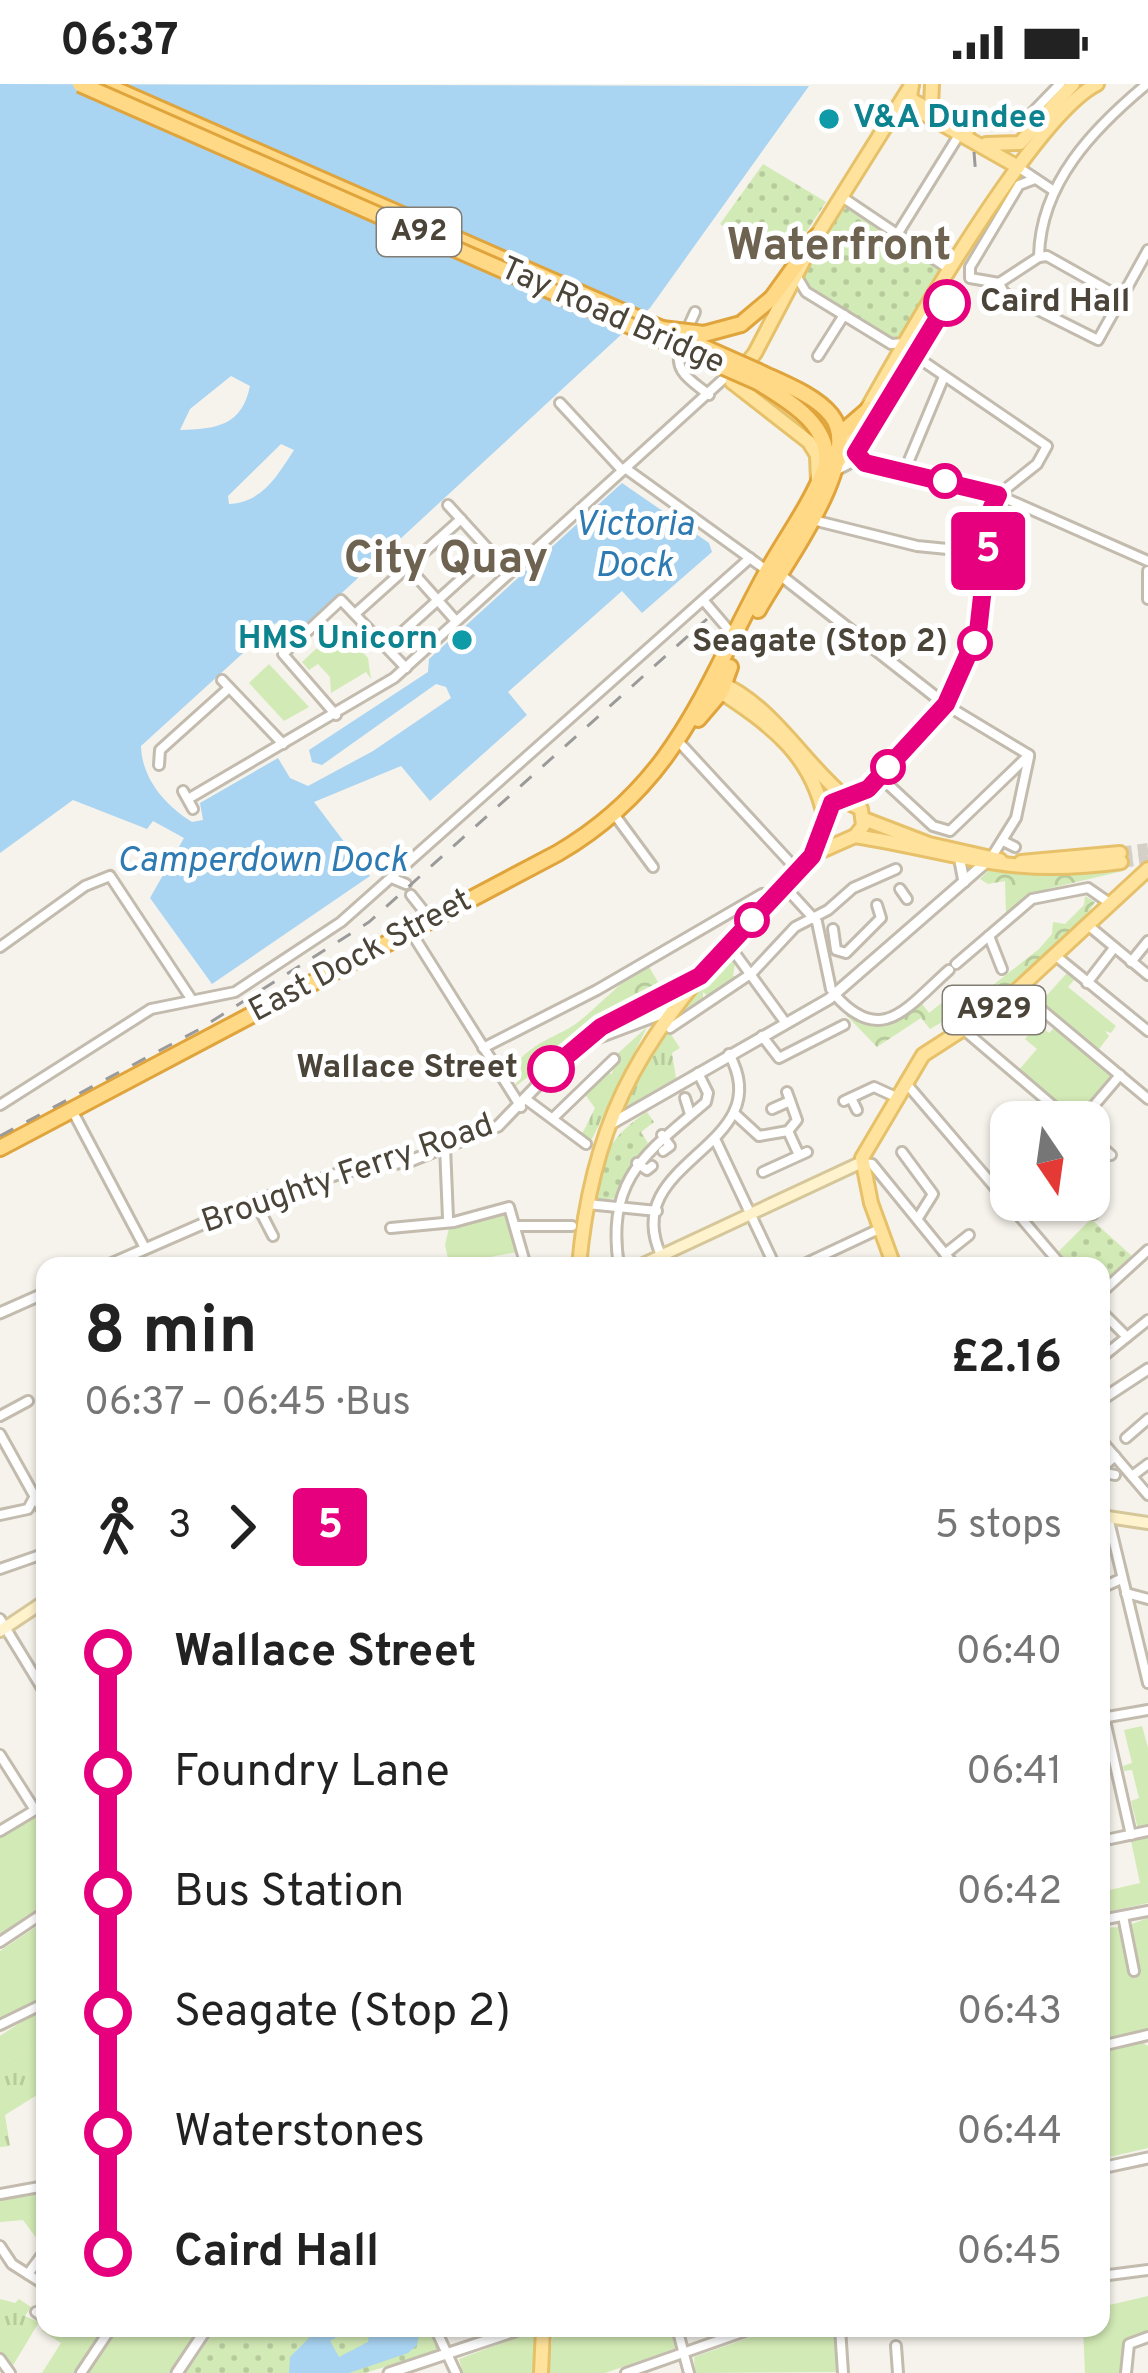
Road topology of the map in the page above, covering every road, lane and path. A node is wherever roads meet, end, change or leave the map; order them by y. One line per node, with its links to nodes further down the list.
1 (80, 84): 37 (highway, Tay Road Bridge / A92, bridge)
2 (103, 84): 32 (highway, Tay Road Bridge / A92)
3 (912, 84): 9 (main road); 11 (main road)
4 (932, 84): 10 (main road)
5 (1097, 84): 8 (main road)
6 (1147, 84): 7 (street)
7 (1134, 89): 17 (street)
8 (1066, 91): 12 (street); 14 (main road); 15 (main road)
9 (912, 100): 10 (main road); 11 (main road); 13 (main road)
10 (931, 106): 14 (main road)
11 (891, 117): 18 (main road)
12 (1028, 117)
13 (959, 135): 15 (main road); 19 (street)
14 (986, 143): 15 (main road)
15 (1015, 166): 16 (street); 23 (main road)
16 (1035, 179): 17 (street); 25 (street)
17 (1054, 190): 22 (street)
18 (842, 196): 19 (street); 20 (main road)
19 (898, 233): 23 (street)
20 (816, 237): 24 (main road); 32 (highway, A92, bridge)
21 (1148, 250): 27 (street)
22 (1039, 257): 25 (street); 27 (street)
23 (950, 275): 33 (main road)
24 (796, 277): 26 (street); 28 (main road)
25 (999, 283): 27 (street)
26 (806, 292): 28 (street); 30 (street)
27 (1120, 297)
28 (782, 301): 31 (main road)
29 (695, 312): 39 (street)
30 (844, 315): 33 (street); 34 (street)
31 (774, 316): 35 (main road); 38 (main road)
32 (662, 329): 37 (highway, Tay Road Bridge / A92, bridge)
33 (911, 349): 36 (street); 41 (main road); 44 (street)
34 (818, 356)
35 (736, 367): 38 (main road); 39 (street)
36 (942, 375): 47 (street); 49 (street)
37 (758, 377): 42 (highway, Tay Road Bridge / A92); 43 (highway, Tay Road Bridge / A92)
38 (732, 382): 39 (street); 48 (main road)
39 (711, 394): 46 (street)
40 (560, 403): 46 (street)
41 (868, 410): 43 (highway); 45 (main road)
42 (802, 411): 43 (highway, A92); 48 (highway)
43 (840, 434): 45 (highway)
44 (857, 458): 45 (street); 47 (street)
45 (836, 466): 52 (highway)
46 (623, 469): 56 (street); 60 (street)
47 (905, 470): 49 (street)
48 (818, 482): 61 (highway)
49 (998, 495): 55 (street); 57 (street)
50 (448, 505): 51 (street)
51 (461, 519): 54 (street); 58 (street)
52 (812, 519): 55 (street); 61 (highway)
53 (395, 552): 58 (street)
54 (491, 552): 60 (street); 63 (street)
55 (988, 553): 73 (street)
56 (751, 560): 61 (street); 64 (street)
57 (1148, 561)
58 (408, 566): 63 (street); 65 (street)
59 (1148, 571): 62 (street)
60 (509, 572): 66 (street)
61 (773, 575): 67 (highway); 70 (highway, East Dock Street); 73 (street)
62 (1148, 599)
63 (438, 600): 66 (street); 68 (street)
64 (704, 601): 67 (street); 98 (street)
65 (355, 614): 68 (street); 74 (street)
66 (456, 621): 69 (street)
67 (734, 636): 71 (highway)
68 (386, 647): 69 (street)
69 (406, 668): 74 (street)
70 (730, 668): 71 (highway, East Dock Street); 72 (main road)
71 (717, 690): 72 (main road); 75 (highway, East Dock Street); 84 (main road)
72 (741, 691): 82 (main road)
73 (946, 704): 77 (street); 79 (street)
74 (336, 715): 76 (street)
75 (677, 740): 85 (highway, East Dock Street); 97 (street)
76 (283, 744): 78 (street); 83 (street)
77 (1028, 755): 80 (street); 81 (street)
78 (156, 757)
79 (880, 776): 80 (street); 82 (street)
80 (1010, 776): 81 (street)
81 (1027, 779): 89 (street)
82 (852, 801): 84 (main road); 86 (main road)
83 (194, 809)
84 (827, 809): 87 (main road)
85 (614, 814): 95 (street); 107 (highway, East Dock Street)
86 (864, 819): 88 (main road); 94 (main road)
87 (826, 827): 88 (main road); 91 (main road)
88 (848, 837): 91 (main road); 93 (main road)
89 (1004, 841): 90 (street); 94 (street)
90 (1015, 848)
91 (812, 856): 97 (main road)
92 (1121, 857): 94 (main road)
93 (960, 861): 94 (main road); 101 (street)
94 (986, 864): 101 (street)
95 (653, 867)
96 (1148, 868): 105 (main road, A929)
97 (799, 872): 102 (main road)
98 (394, 879): 100 (street); 126 (street)
99 (863, 883): 104 (street); 106 (street); 109 (street)
100 (406, 884)
101 (960, 887): 124 (street)
102 (783, 890): 106 (street); 113 (main road); 135 (street)
103 (411, 895): 107 (street)
104 (907, 899)
105 (1112, 905): 108 (main road, A929); 111 (street)
106 (814, 916): 119 (street); 124 (street)
107 (431, 920): 110 (highway, East Dock Street)
108 (1089, 926): 115 (street); 116 (main road, A929)
109 (833, 929)
110 (410, 931): 135 (street); 150 (highway, East Dock Street)
111 (989, 936): 118 (street); 124 (street)
112 (1148, 941): 117 (street)
113 (729, 945): 119 (street); 121 (main road)
114 (0, 947): 126 (street)
115 (1114, 948): 117 (street); 122 (street)
116 (1056, 956): 122 (street); 123 (main road, A929)
117 (1131, 962): 120 (street)
118 (1003, 969)
119 (752, 974): 127 (street); 129 (street)
120 (1148, 975)
121 (700, 976): 128 (main road); 136 (street)
122 (1087, 983): 133 (street)
123 (1018, 990): 132 (main road, A929); 140 (street)
124 (833, 992): 129 (street)
125 (702, 993): 127 (street)
126 (193, 1000): 148 (street)
127 (708, 1003): 131 (street)
128 (669, 1011): 136 (street); 156 (main road)
129 (784, 1022): 134 (street)
130 (844, 1025): 134 (street)
131 (670, 1028)
132 (961, 1028): 141 (main road, A929); 145 (street)
133 (1148, 1031)
134 (761, 1035): 137 (street)
135 (483, 1048): 147 (street)
136 (568, 1052): 147 (street, Broughty Ferry Road)
137 (729, 1054): 139 (street); 153 (street)
138 (609, 1066): 155 (street)
139 (698, 1073): 152 (street); 154 (street)
140 (1120, 1075): 144 (street); 146 (street)
141 (905, 1082): 142 (main road, A929); 169 (street)
142 (896, 1097): 151 (street); 165 (main road, A929)
143 (685, 1098): 154 (street)
144 (1148, 1099)
145 (1050, 1101)
146 (1096, 1101)
147 (524, 1104): 155 (street); 161 (street, Broughty Ferry Road)
148 (0, 1105)
149 (772, 1109): 157 (street)
150 (73, 1110): 162 (highway, East Dock Street); 184 (street)
151 (857, 1110)
152 (634, 1112): 156 (street); 160 (street)
153 (734, 1113): 157 (street); 159 (street)
154 (690, 1114): 158 (street)
155 (553, 1118): 160 (street)
156 (609, 1126): 160 (main road)
157 (788, 1131): 168 (street)
158 (662, 1135): 163 (street); 166 (street)
159 (716, 1141): 173 (street); 174 (street)
160 (593, 1144): 171 (main road)
161 (446, 1147): 170 (street, Broughty Ferry Road); 175 (street)
162 (0, 1148)
163 (662, 1151)
164 (902, 1152): 176 (street)
165 (862, 1162): 174 (main road); 176 (street); 181 (main road)
166 (637, 1163): 167 (street); 172 (street)
167 (652, 1166)
168 (763, 1172)
169 (990, 1178)
170 (255, 1201): 183 (street); 184 (street, Broughty Ferry Road)
171 (586, 1204): 172 (street); 191 (main road)
172 (621, 1207): 173 (street); 192 (street)
173 (657, 1210): 188 (street)
174 (751, 1214): 188 (main road); 194 (street)
175 (448, 1218): 178 (street); 180 (street)
176 (918, 1218): 187 (street)
177 (1026, 1221): 199 (street)
178 (516, 1226): 179 (street); 190 (street)
179 (572, 1226)
180 (392, 1228)
181 (879, 1229): 186 (street); 197 (main road)
182 (969, 1235): 187 (street)
183 (273, 1236)
184 (146, 1248): 189 (street, Broughty Ferry Road)
185 (1148, 1250): 200 (street)
186 (830, 1252): 195 (street); 196 (street)
187 (945, 1254): 198 (street)
188 (662, 1255): 193 (main road)
189 (126, 1257)
190 (524, 1257)
191 (580, 1257)
192 (619, 1257)
193 (658, 1257)
194 (772, 1257)
195 (819, 1257)
196 (832, 1257)
197 (890, 1257)
198 (948, 1257)
199 (1055, 1257)
200 (1110, 1285)
201 (36, 1297): 202 (street)
202 (0, 1313)
203 (1110, 1320): 205 (street)
204 (1148, 1320): 205 (street)
205 (1127, 1337): 206 (street)
206 (1110, 1351)
207 (1148, 1370): 208 (street)
208 (1110, 1394)
209 (28, 1401): 210 (street)
210 (0, 1416)
211 (1148, 1419): 213 (street)
212 (0, 1436): 222 (street)
213 (1126, 1438)
214 (1110, 1450): 215 (street)
215 (1115, 1456): 216 (street); 220 (street)
216 (1110, 1461)
217 (1148, 1463): 220 (street)
218 (1110, 1473): 219 (street)
219 (1115, 1474)
220 (1132, 1476): 221 (street)
221 (1148, 1495)
222 (35, 1496): 223 (street)
223 (0, 1515)
224 (1110, 1517): 225 (main road)
225 (1148, 1523)
226 (1110, 1536): 229 (street)
227 (36, 1557): 228 (street)
228 (0, 1570)
229 (1121, 1579): 230 (street); 231 (street)
230 (1110, 1584)
231 (1125, 1592): 232 (street); 236 (street)
232 (1148, 1599)
233 (36, 1606): 234 (main road)
234 (2, 1626): 235 (street)
235 (36, 1679)
236 (1148, 1683)
237 (1148, 1710): 238 (street)
238 (1110, 1717)
239 (1110, 1747): 244 (street)
240 (0, 1755): 241 (street)
241 (34, 1810): 242 (street)
242 (0, 1831)
243 (1148, 1832): 244 (street)
244 (1131, 1835): 245 (street)
245 (1110, 1839)
246 (1148, 1911): 247 (street)
247 (1123, 1916): 249 (street); 251 (street)
248 (36, 1918): 250 (street)
249 (1110, 1918)
250 (0, 1942)
251 (1134, 1971)
252 (36, 2007): 253 (street)
253 (0, 2025)
254 (1148, 2035): 255 (street)
255 (1110, 2044)
256 (1148, 2158): 257 (street)
257 (1110, 2166)
258 (36, 2188): 259 (street)
259 (0, 2194)
260 (0, 2246): 263 (street)
261 (36, 2264): 263 (street)
262 (1148, 2270): 264 (street)
263 (28, 2275): 265 (street)
264 (1110, 2275)
265 (36, 2280)
266 (105, 2337): 280 (street)
267 (201, 2337): 281 (street)
268 (440, 2337): 277 (street)
269 (498, 2337): 277 (street)
270 (543, 2337): 284 (main road)
271 (680, 2337): 276 (street)
272 (728, 2337): 276 (street)
273 (841, 2337): 287 (street)
274 (1148, 2338): 289 (street)
275 (896, 2346): 288 (street)
276 (686, 2352): 285 (street); 286 (street)
277 (449, 2354): 282 (street); 283 (street)
278 (0, 2359): 279 (street)
279 (8, 2372)
280 (81, 2373)
281 (177, 2373)
282 (389, 2373)
283 (456, 2373)
284 (541, 2373)
285 (626, 2373)
286 (689, 2373)
287 (843, 2373)
288 (898, 2373)
289 (1126, 2373)

